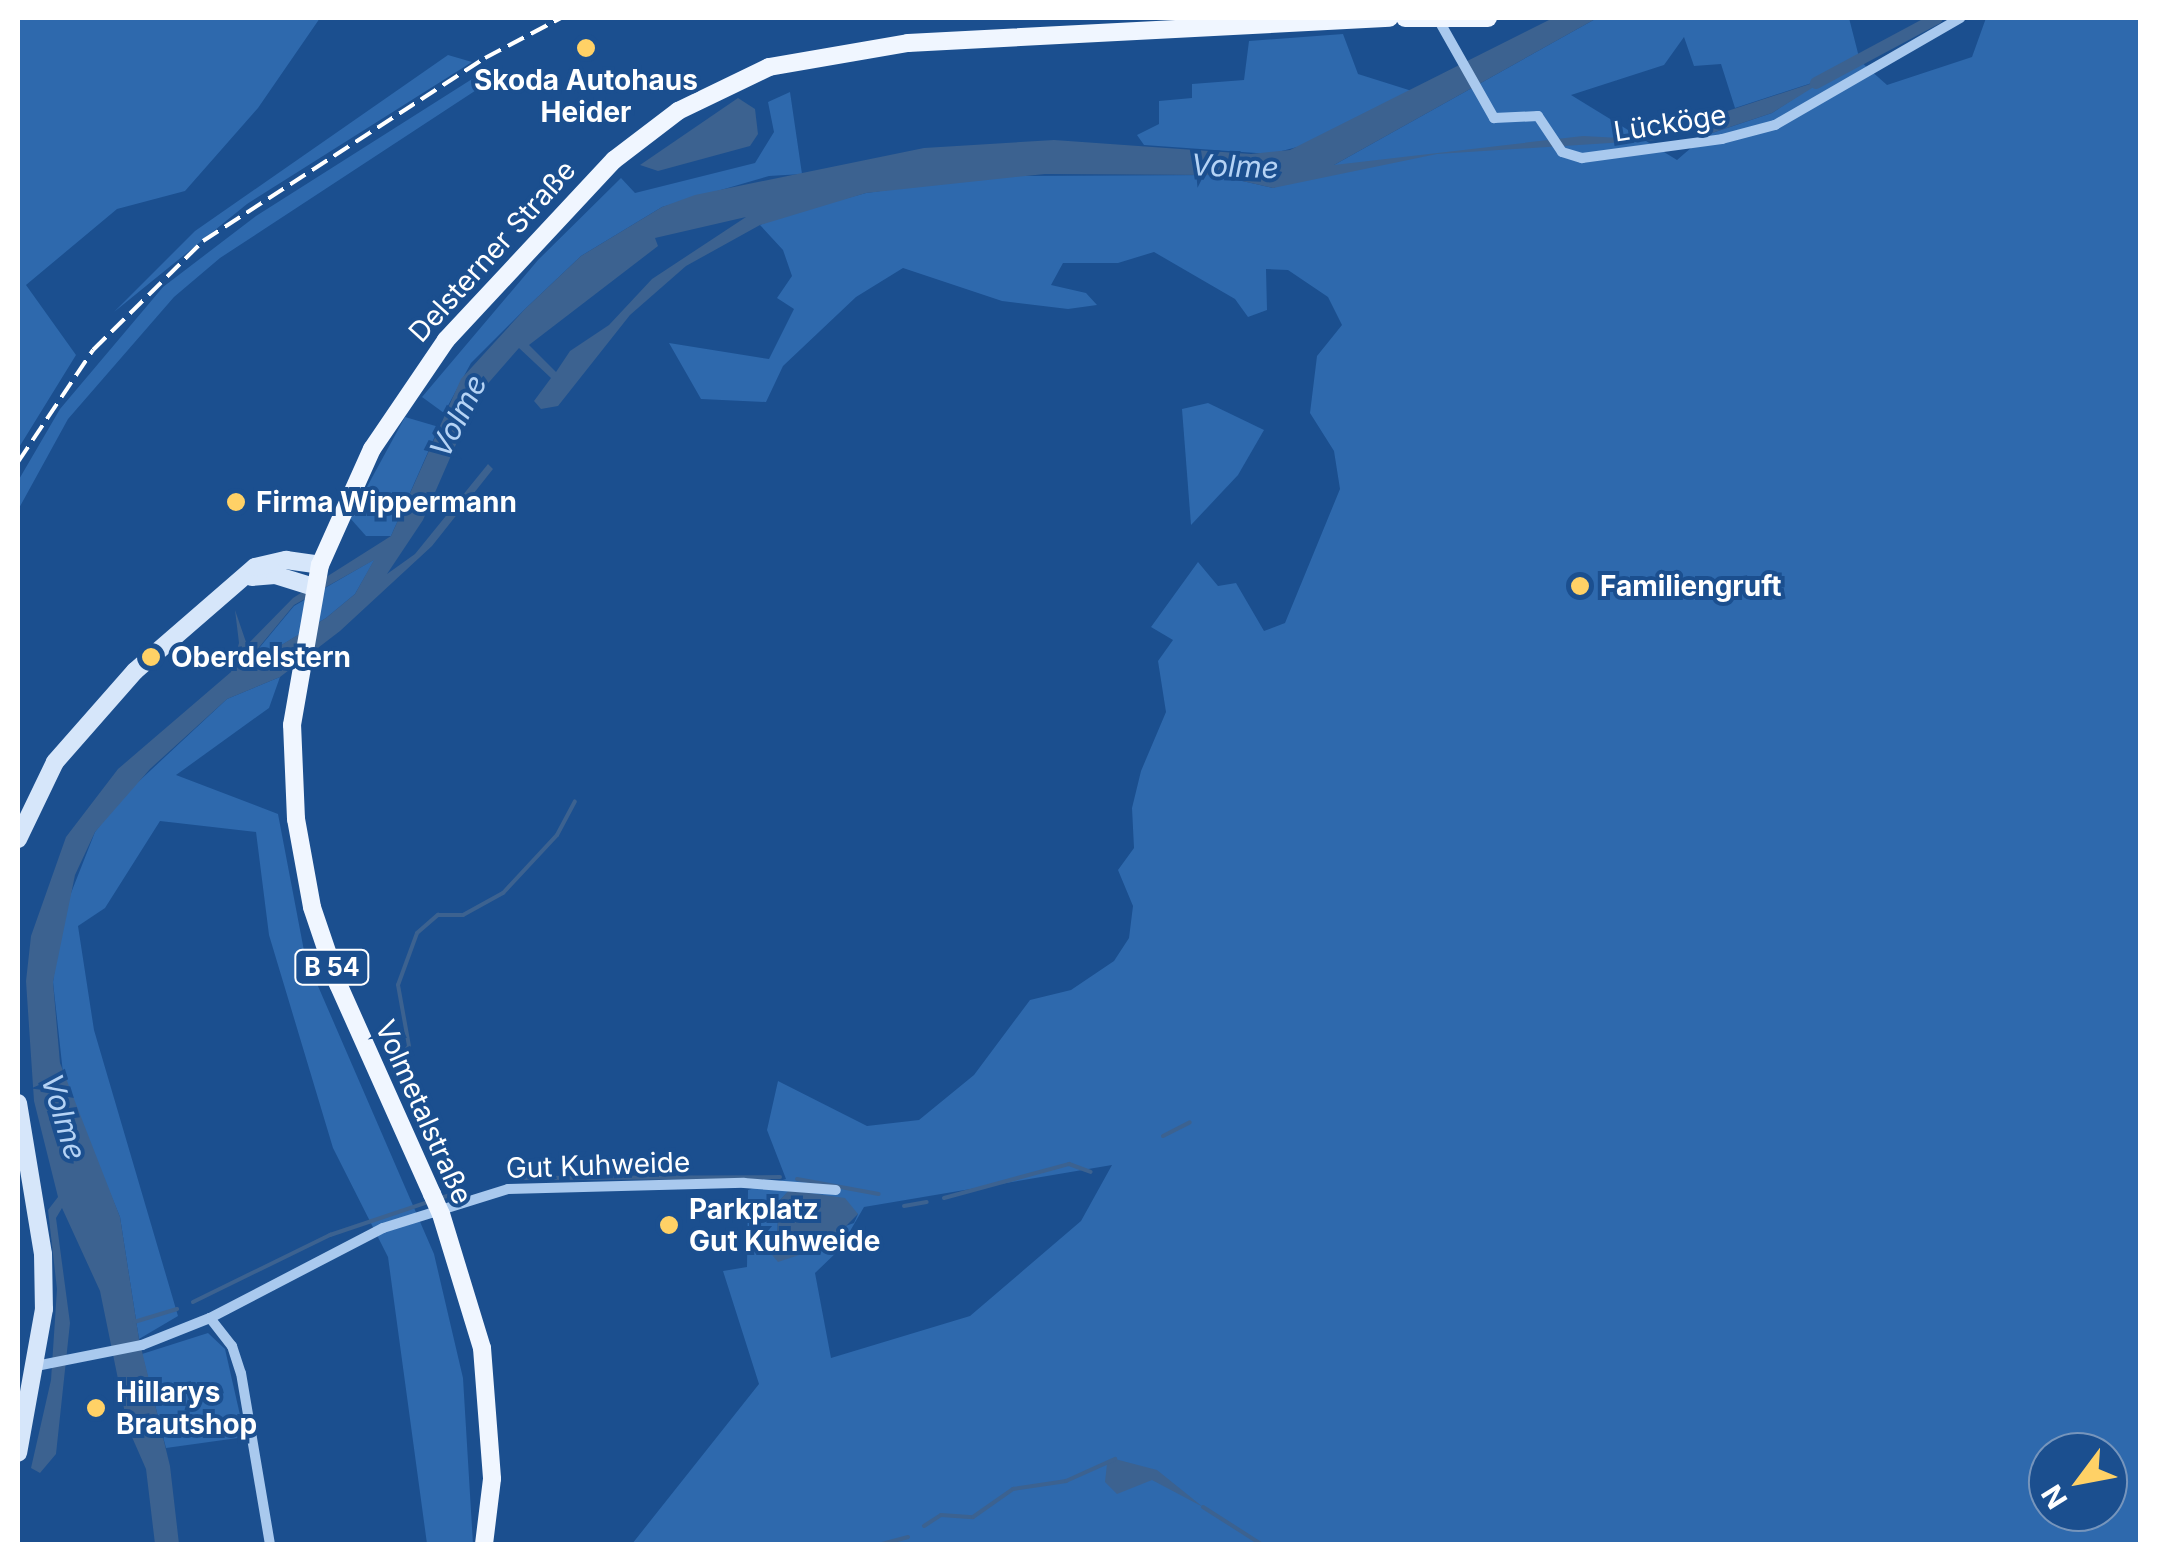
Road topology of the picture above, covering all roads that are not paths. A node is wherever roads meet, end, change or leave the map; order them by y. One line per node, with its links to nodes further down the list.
1 (1390, 18): 6 (main road, Delsterner Straße / B 54)
2 (1405, 18): 5 (main road)
3 (1488, 18): 5 (main road)
4 (1960, 18): 5 (street, Lücköge)
5 (1438, 19)
6 (320, 565): 7 (street); 8 (main road, Delsterner Straße / B 54)
7 (238, 584): 8 (street); 9 (street)
8 (314, 587): 16 (main road, Volmetalstraße / B 54, bridge)
9 (18, 839)
10 (18, 1103): 13 (street)
11 (836, 1190): 12 (street, Gut Kuhweide)
12 (210, 1318): 13 (street, Gut Kuhweide); 15 (street)
13 (44, 1367): 14 (street)
14 (18, 1454)
15 (270, 1544)
16 (484, 1544)

